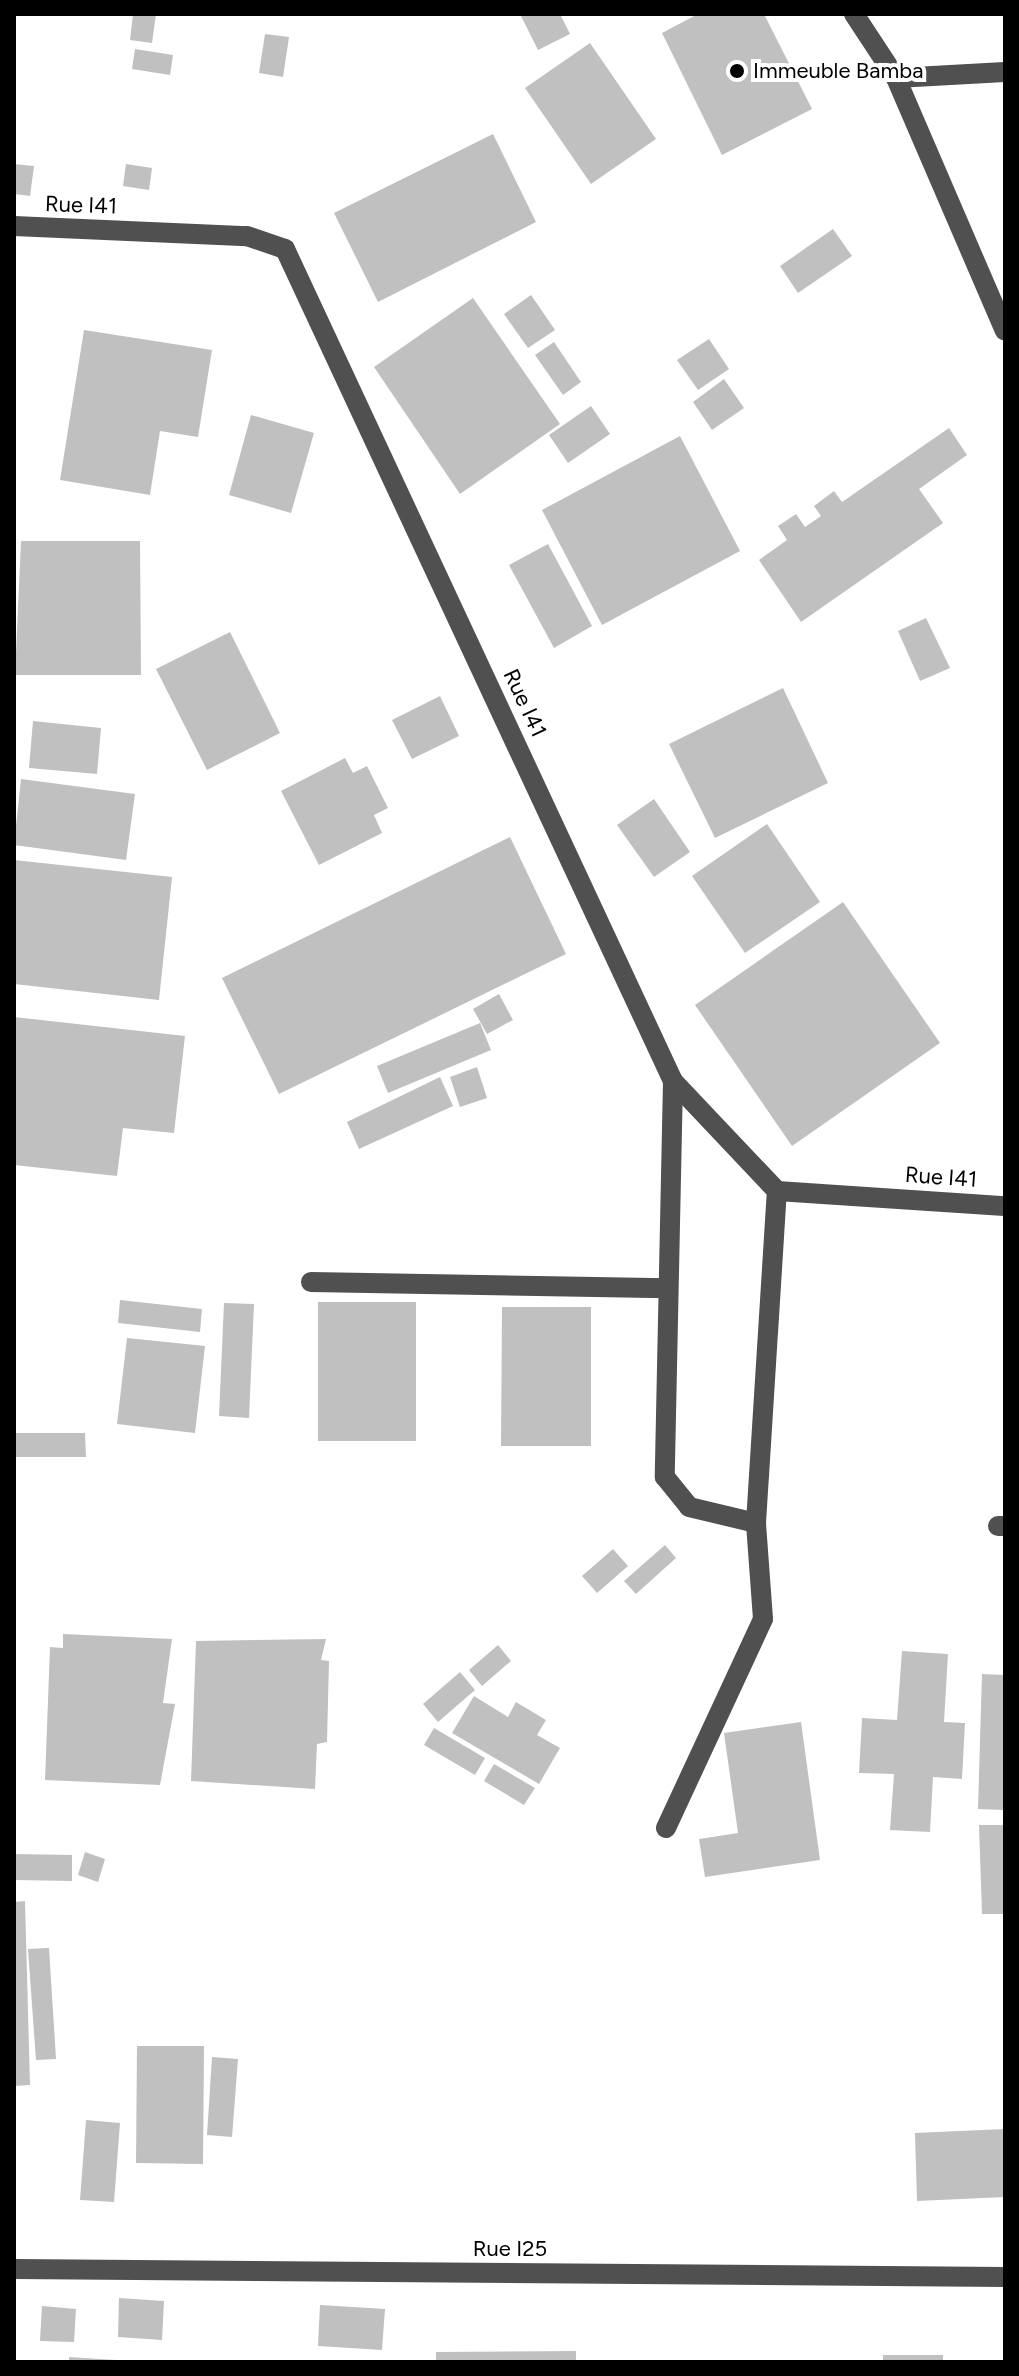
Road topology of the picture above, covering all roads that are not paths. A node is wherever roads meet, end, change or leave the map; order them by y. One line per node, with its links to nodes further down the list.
1 (854, 14): 3 (street)
2 (1005, 72): 3 (street)
3 (896, 78): 5 (street)
4 (14, 226): 6 (street, Rue I41)
5 (1005, 331)
6 (673, 1081): 7 (street, Rue I41); 10 (street)
7 (777, 1191): 8 (street, Rue I41); 11 (street)
8 (1005, 1206)
9 (311, 1282): 10 (street)
10 (667, 1288): 11 (street)
11 (756, 1523): 12 (street)
12 (666, 1828)
13 (14, 2269): 14 (street, Rue I25)
14 (1005, 2277)

